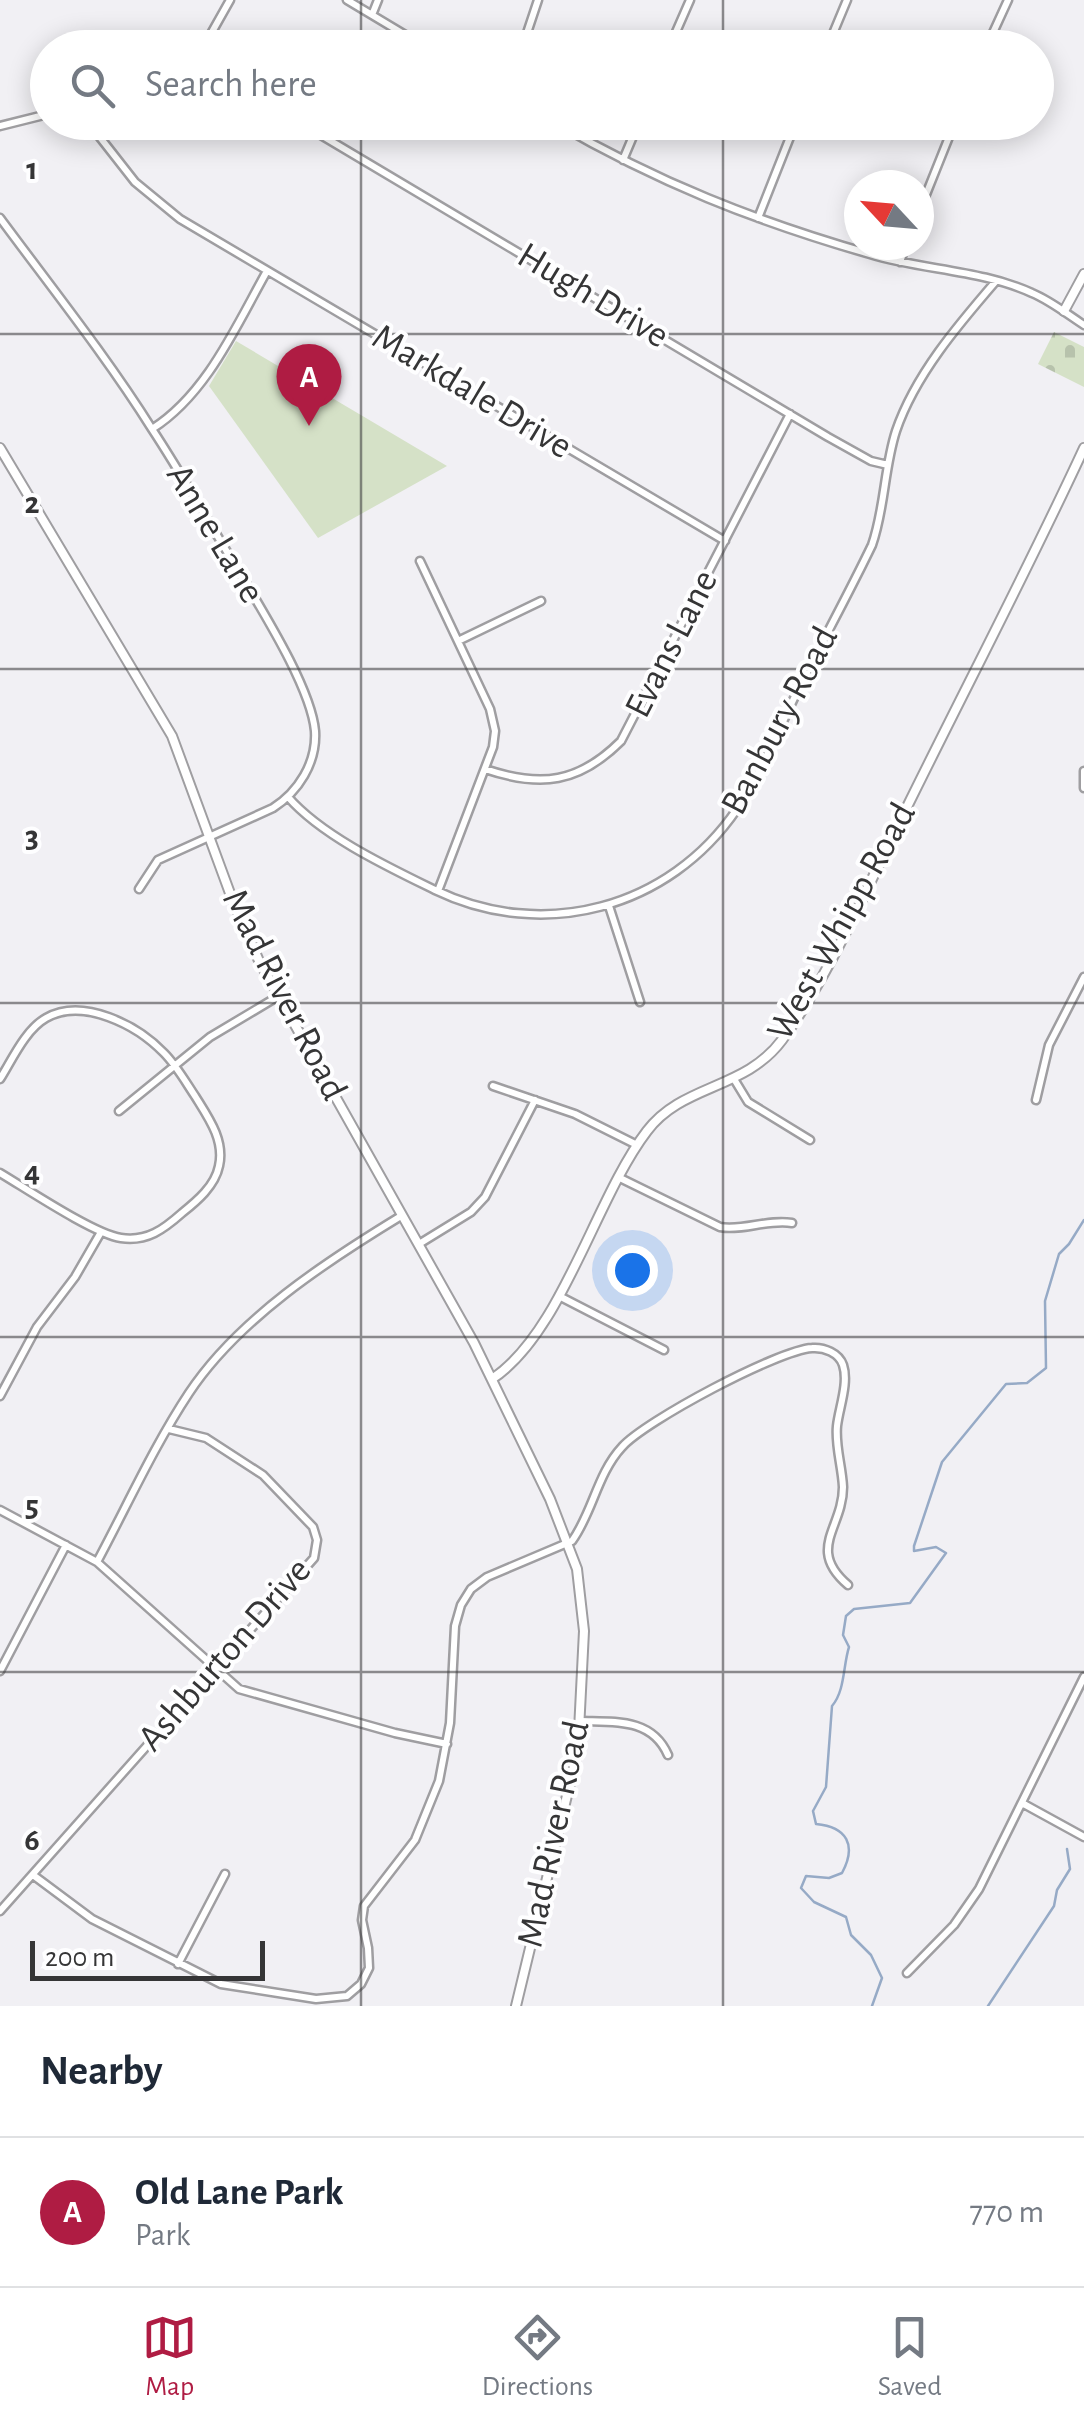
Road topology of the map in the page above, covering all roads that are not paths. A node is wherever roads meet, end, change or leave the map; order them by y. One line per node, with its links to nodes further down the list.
1 (230, 0): 9 (street)
2 (347, 0): 8 (street)
3 (378, 0): 8 (street)
4 (538, 0): 11 (street)
5 (690, 0): 12 (street)
6 (847, 0): 13 (street)
7 (1008, 0): 14 (street)
8 (372, 15): 10 (street)
9 (212, 30)
10 (397, 30)
11 (528, 30)
12 (677, 30)
13 (834, 30)
14 (994, 30)
15 (30, 118): 16 (street)
16 (0, 126)
17 (102, 140): 28 (street, Markdale Drive)
18 (329, 140): 33 (street, Hugh Drive)
19 (587, 140): 23 (street)
20 (632, 140): 23 (street)
21 (789, 140): 26 (street)
22 (948, 140): 24 (street)
23 (623, 160): 26 (street)
24 (934, 174)
25 (0, 218): 34 (street, Anne Lane)
26 (758, 218): 27 (street)
27 (900, 262): 30 (street)
28 (267, 271): 34 (street); 38 (street, Markdale Drive)
29 (1084, 274): 31 (street)
30 (996, 282): 31 (street); 37 (street, Banbury Road)
31 (1064, 311): 32 (street)
32 (1084, 325)
33 (790, 414): 37 (street, Hugh Drive); 38 (street, Evans Lane)
34 (152, 429): 45 (street, Anne Lane)
35 (0, 448): 46 (street, Mad River Road)
36 (1083, 454): 55 (street, West Whipp Road)
37 (888, 464): 49 (street, Banbury Road)
38 (725, 541): 42 (street, Evans Lane)
39 (420, 562): 41 (street)
40 (541, 601): 41 (street)
41 (458, 641): 42 (street)
42 (485, 768): 48 (street)
43 (1084, 771): 44 (street)
44 (1084, 788)
45 (288, 797): 46 (street); 48 (street, Banbury Road)
46 (210, 837): 47 (street); 51 (street, Mad River Road)
47 (139, 889)
48 (438, 891): 49 (street, Banbury Road)
49 (609, 906): 52 (street)
50 (1084, 977): 58 (street)
51 (277, 998): 53 (street); 64 (street, Mad River Road)
52 (640, 1002)
53 (174, 1064): 54 (street); 59 (street); 66 (street)
54 (0, 1079)
55 (734, 1080): 60 (street); 61 (street, West Whipp Road)
56 (493, 1086): 57 (street)
57 (535, 1100): 61 (street); 67 (street)
58 (1036, 1100)
59 (119, 1110)
60 (810, 1140)
61 (637, 1145): 63 (street, West Whipp Road)
62 (0, 1173): 66 (street)
63 (620, 1178): 65 (street); 68 (street, West Whipp Road)
64 (402, 1216): 67 (street, Mad River Road); 72 (street)
65 (792, 1222)
66 (102, 1231): 71 (street)
67 (419, 1244): 70 (street, Mad River Road)
68 (558, 1296): 69 (street); 70 (street, West Whipp Road)
69 (664, 1350)
70 (492, 1379): 74 (street, Mad River Road)
71 (0, 1396)
72 (168, 1429): 76 (street); 78 (street, Ashburton Drive)
73 (0, 1510): 75 (street)
74 (568, 1543): 77 (street); 81 (street, Mad River Road); 82 (street)
75 (66, 1545): 76 (street); 79 (street)
76 (96, 1562): 78 (street)
77 (848, 1585)
78 (216, 1670): 82 (street); 87 (street, Ashburton Drive)
79 (0, 1671)
80 (1084, 1677): 84 (street)
81 (581, 1721): 83 (street); 91 (street, Mad River Road)
82 (448, 1744): 89 (street)
83 (668, 1755)
84 (1022, 1803): 85 (street); 90 (street)
85 (1084, 1837)
86 (225, 1874): 89 (street)
87 (33, 1875): 88 (street, Ashburton Drive); 89 (street)
88 (0, 1911)
89 (178, 1964)
90 (907, 1973)
91 (516, 2006)

